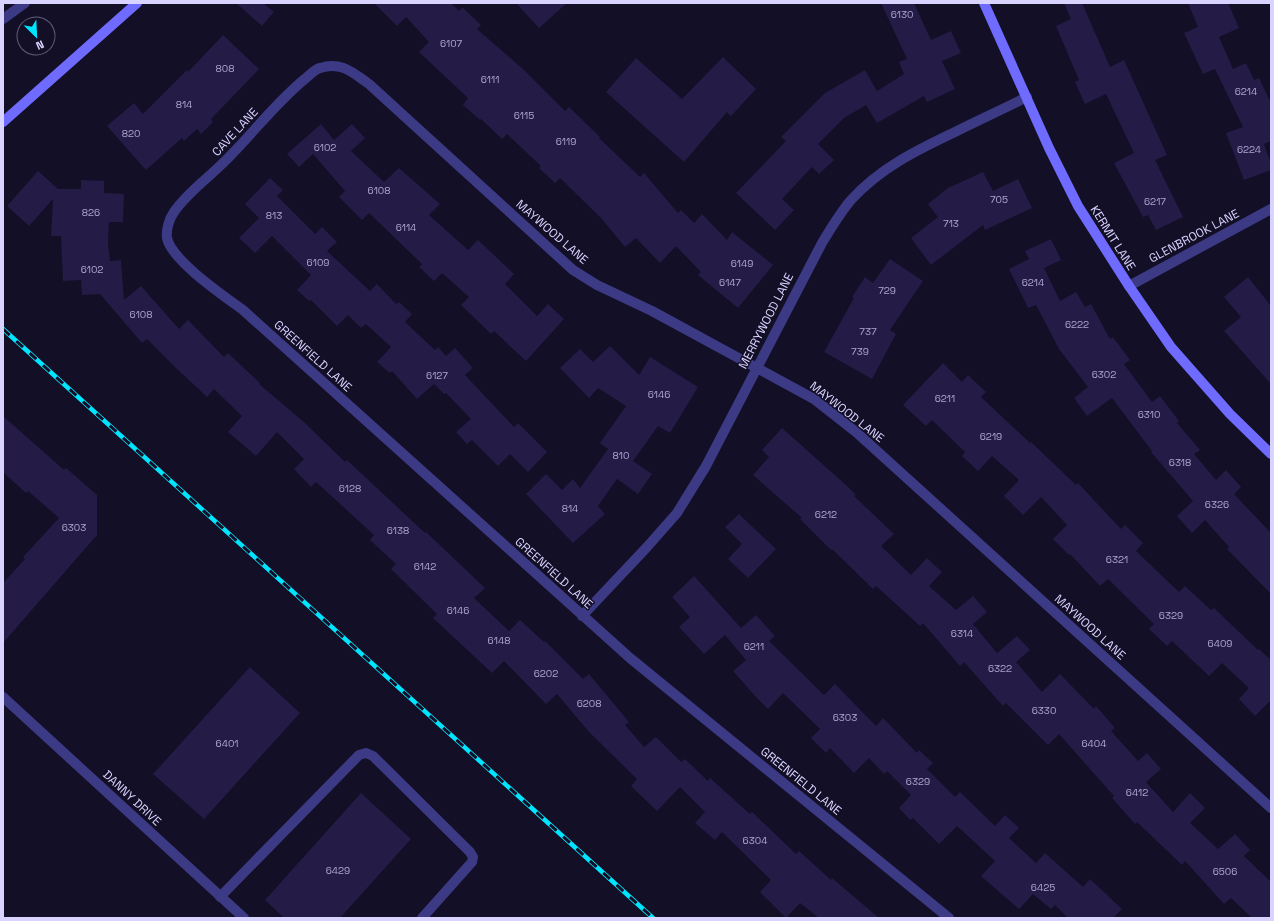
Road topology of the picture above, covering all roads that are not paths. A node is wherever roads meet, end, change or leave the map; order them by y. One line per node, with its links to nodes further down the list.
1 (25, 3): 4 (street)
2 (137, 3): 7 (street)
3 (984, 3): 6 (street, KERMIT LANE)
4 (3, 19)
5 (330, 66): 9 (street, CAVE LANE); 11 (street, MAYWOOD LANE)
6 (1027, 97): 10 (street, KERMIT LANE); 11 (street, MERRYWOOD LANE)
7 (3, 122)
8 (1271, 209): 10 (street, GLENBROOK LANE)
9 (168, 226): 13 (street, GREENFIELD LANE)
10 (1128, 286): 12 (street, KERMIT LANE)
11 (757, 367): 13 (street, MERRYWOOD LANE); 15 (street, MAYWOOD LANE)
12 (1271, 454)
13 (582, 616): 19 (street, GREENFIELD LANE)
14 (3, 697): 16 (street, DANNY DRIVE)
15 (1271, 808)
16 (220, 897): 17 (street, DANNY DRIVE); 18 (street)
17 (244, 918)
18 (422, 918)
19 (948, 918)

